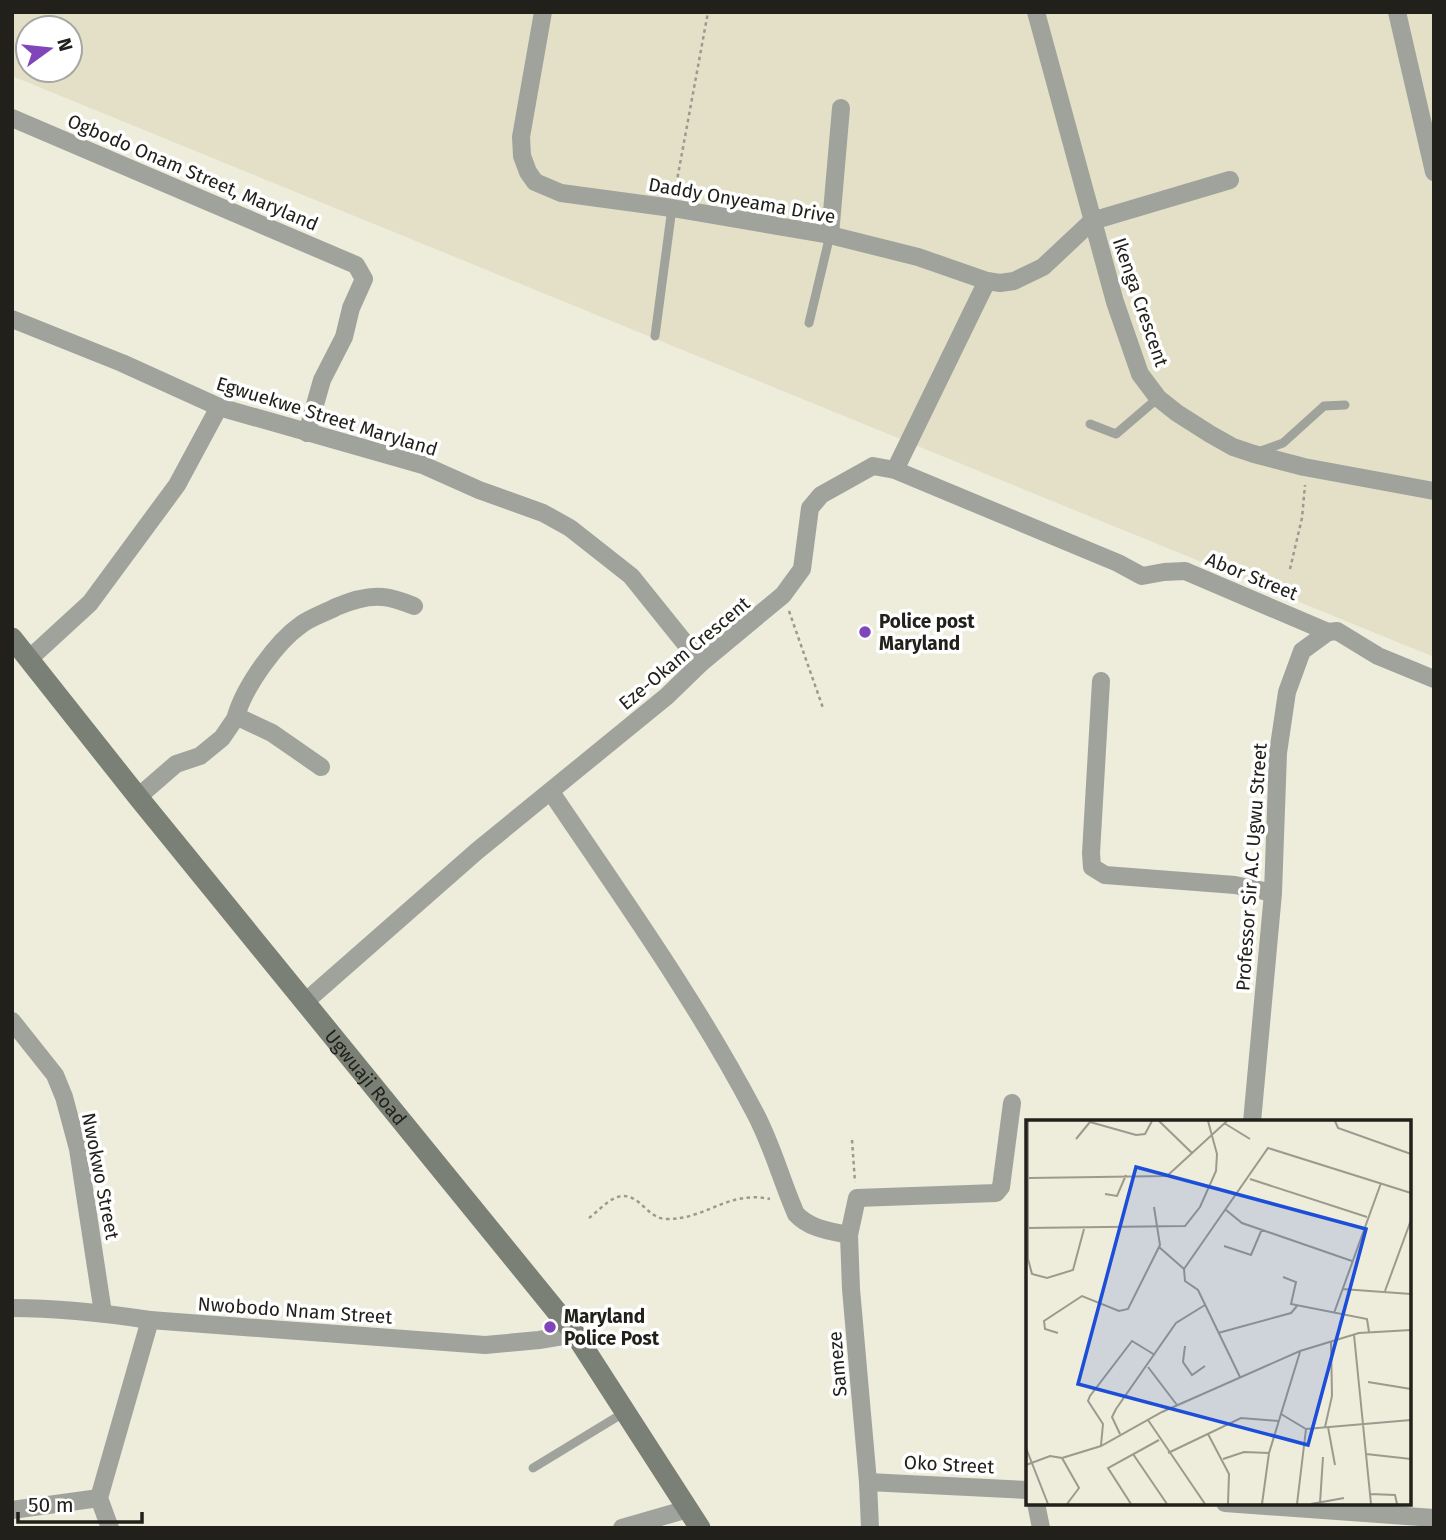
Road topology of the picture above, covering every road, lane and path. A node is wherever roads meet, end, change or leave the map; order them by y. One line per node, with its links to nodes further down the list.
1 (708, 12): 9 (path)
2 (1036, 12): 10 (street, Ikenga Crescent)
3 (1396, 12): 7 (street)
4 (547, 13): 9 (street, Daddy Onyeama Drive)
5 (841, 108): 11 (street)
6 (12, 118): 20 (street, Ogbodo Onam Street, Maryland)
7 (1434, 172)
8 (1230, 180): 10 (street)
9 (672, 208): 11 (street, Daddy Onyeama Drive); 15 (lane)
10 (1092, 221): 12 (street, Daddy Onyeama Drive); 16 (street, Ikenga Crescent)
11 (830, 235): 12 (street, Daddy Onyeama Drive); 14 (lane)
12 (987, 281): 23 (street)
13 (12, 319): 18 (street, Egwuekwe Street Maryland)
14 (809, 323)
15 (655, 336)
16 (1158, 398): 19 (lane); 21 (street, Ikenga Crescent)
17 (1345, 405): 21 (lane)
18 (219, 407): 20 (street, Egwuekwe Street Maryland); 30 (street)
19 (1090, 424)
20 (307, 433): 31 (street, Egwuekwe Street Maryland)
21 (1253, 454): 22 (street, Ikenga Crescent)
22 (1307, 468): 24 (street, Ikenga Crescent); 25 (path)
23 (895, 470): 26 (street, Eze-Okam Crescent); 28 (street, Abor Street)
24 (1434, 491)
25 (1290, 569)
26 (783, 595): 31 (street, Eze-Okam Crescent); 34 (path)
27 (414, 606): 35 (street)
28 (1328, 632): 32 (street, Abor Street); 39 (street, Professor Sir A.C Ugwu Street)
29 (12, 638): 30 (main road, Ugwuaji Road)
30 (29, 659): 38 (main road, Ugwuaji Road)
31 (701, 663): 37 (street, Eze-Okam Crescent)
32 (1434, 679)
33 (1101, 681): 39 (street)
34 (823, 708)
35 (237, 716): 36 (street); 38 (street)
36 (321, 767)
37 (551, 792): 40 (street, Eze-Okam Crescent); 46 (street)
38 (138, 797): 40 (main road, Ugwuaji Road)
39 (1273, 893): 43 (street, Professor Sir A.C Ugwu Street)
40 (305, 1002): 52 (main road, Ugwuaji Road)
41 (12, 1021): 50 (street, Nwokwo Street)
42 (1012, 1103): 45 (street)
43 (1252, 1120)
44 (852, 1140): 45 (path)
45 (857, 1198): 48 (street, Sameze)
46 (790, 1200): 47 (path); 48 (street)
47 (589, 1217)
48 (849, 1235): 55 (street, Sameze)
49 (12, 1308): 50 (street, Nwobodo Nnam Street)
50 (103, 1312): 51 (street, Nwobodo Nnam Street)
51 (150, 1320): 52 (street, Nwobodo Nnam Street); 57 (street)
52 (575, 1334): 53 (main road, Ugwuaji Road)
53 (625, 1412): 54 (lane); 60 (main road, Ugwuaji Road)
54 (533, 1468)
55 (868, 1482): 56 (street, Oko Street); 66 (street, Sameze)
56 (1026, 1489)
57 (99, 1498): 61 (street); 63 (street)
58 (1036, 1505): 67 (street)
59 (1253, 1505): 62 (street)
60 (688, 1509): 64 (street); 65 (main road, Ugwuaji Road)
61 (12, 1510)
62 (1434, 1518)
63 (110, 1528)
64 (622, 1528)
65 (700, 1528)
66 (870, 1528)
67 (1041, 1528)

